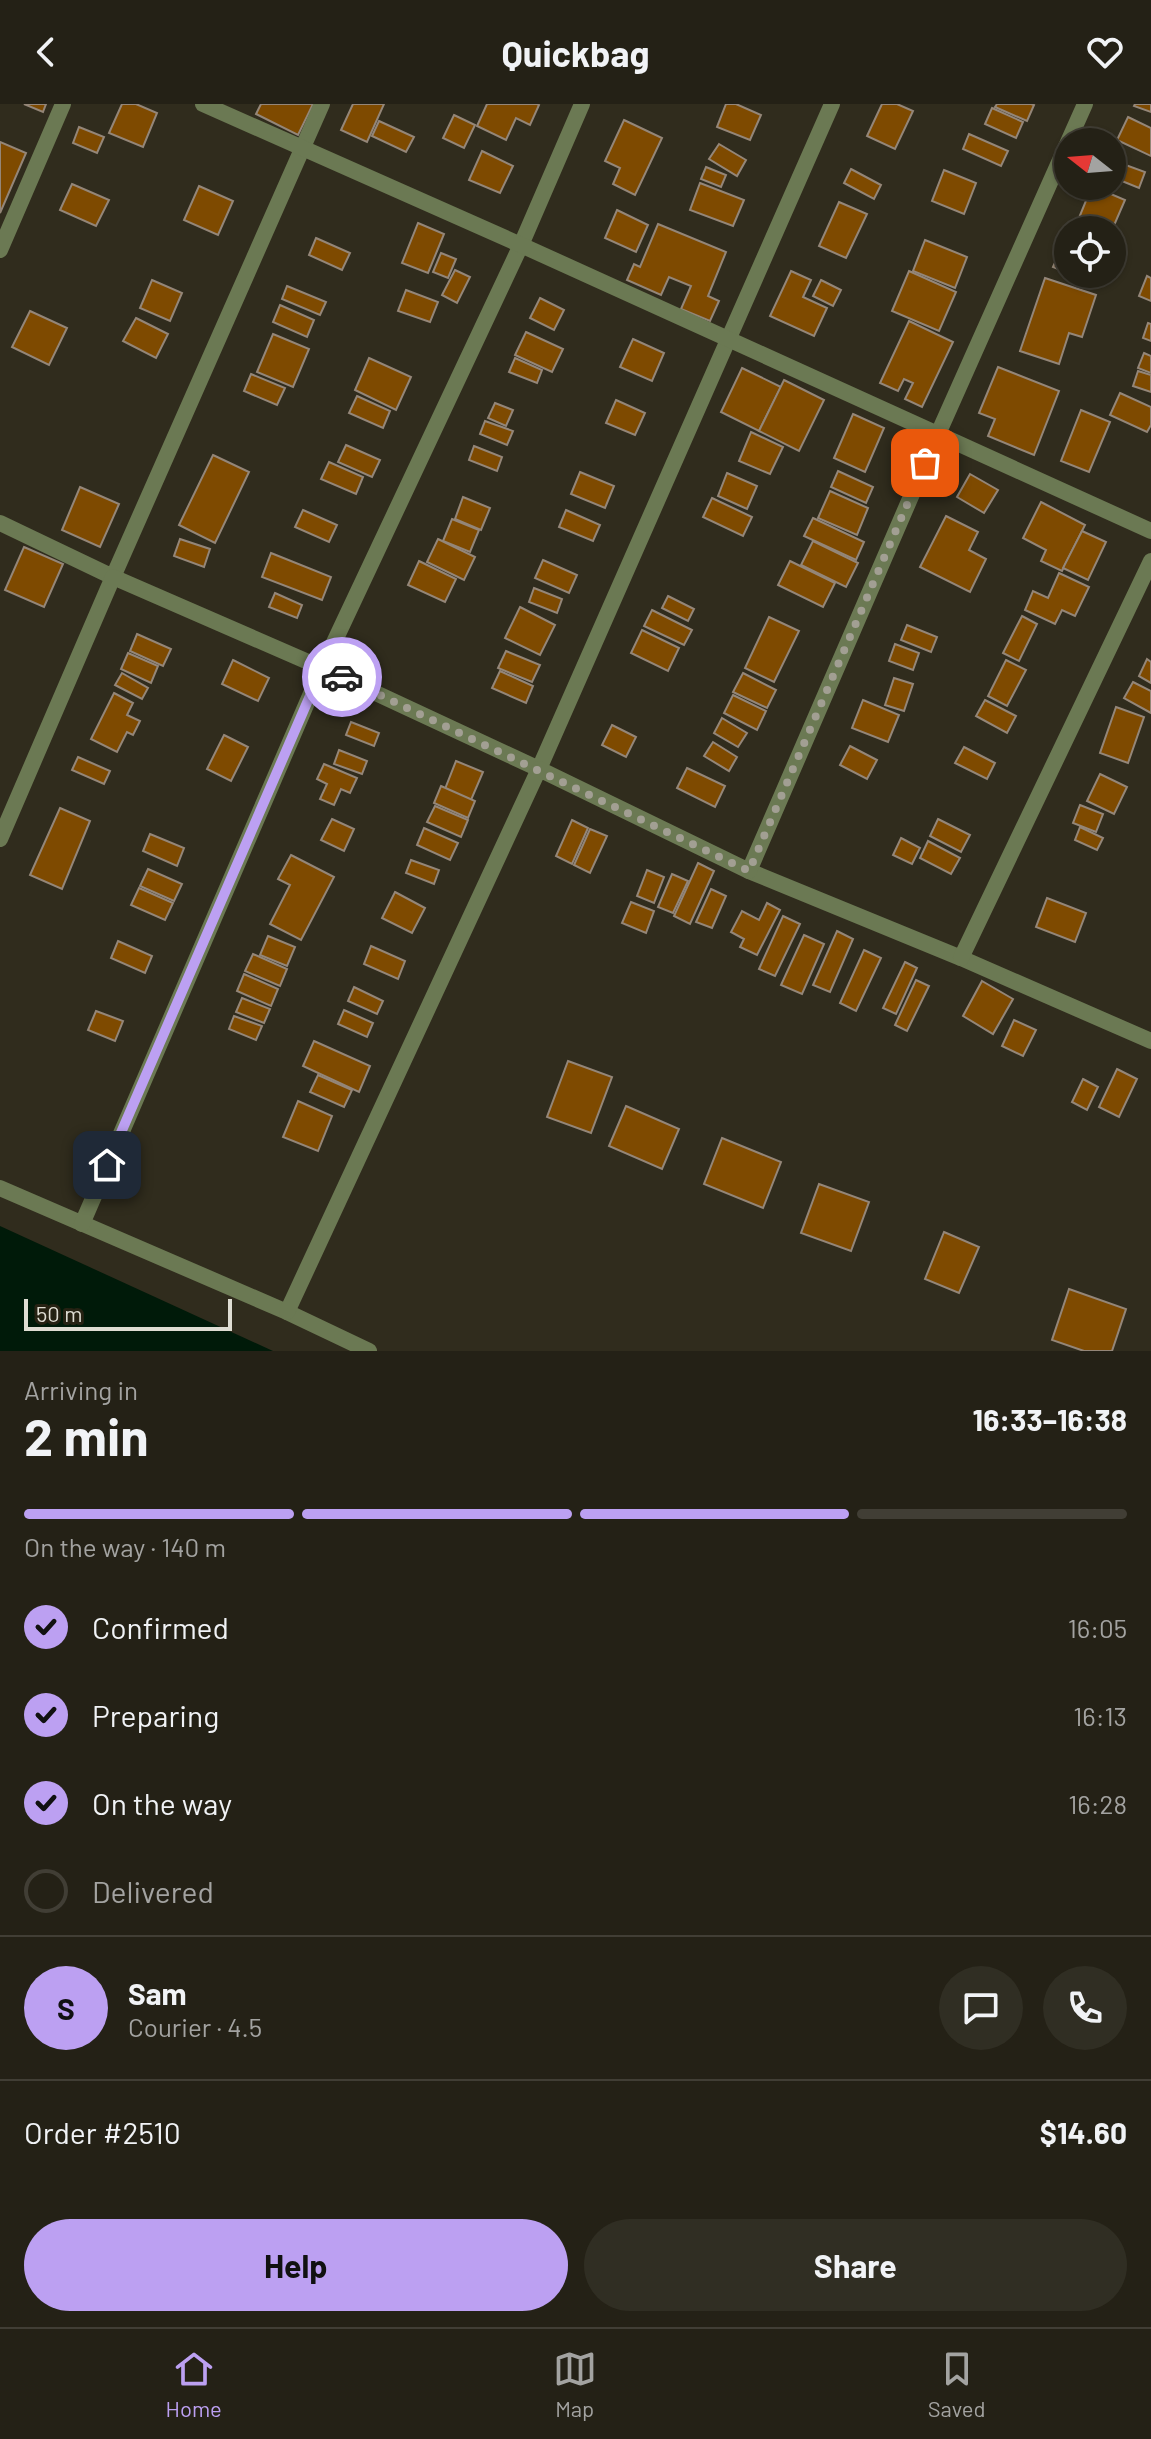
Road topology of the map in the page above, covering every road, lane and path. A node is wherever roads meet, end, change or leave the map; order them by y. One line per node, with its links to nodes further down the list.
1 (63, 104): 9 (street)
2 (203, 104): 7 (street)
3 (322, 104): 7 (street)
4 (582, 104): 8 (street)
5 (832, 104): 10 (street)
6 (1085, 104): 11 (street)
7 (302, 148): 8 (street); 15 (street)
8 (521, 245): 10 (street); 16 (street)
9 (0, 250)
10 (729, 339): 11 (street); 17 (street)
11 (938, 434): 13 (street); 19 (street)
12 (0, 523): 15 (street)
13 (1151, 531)
14 (1151, 561): 20 (street)
15 (113, 577): 16 (street); 18 (street)
16 (322, 668): 17 (street); 23 (street)
17 (539, 769): 19 (street); 24 (street)
18 (0, 839)
19 (749, 871): 20 (street)
20 (961, 958): 21 (street)
21 (1151, 1041)
22 (0, 1188): 23 (street)
23 (82, 1224): 24 (street)
24 (287, 1312): 25 (street)
25 (369, 1351)

